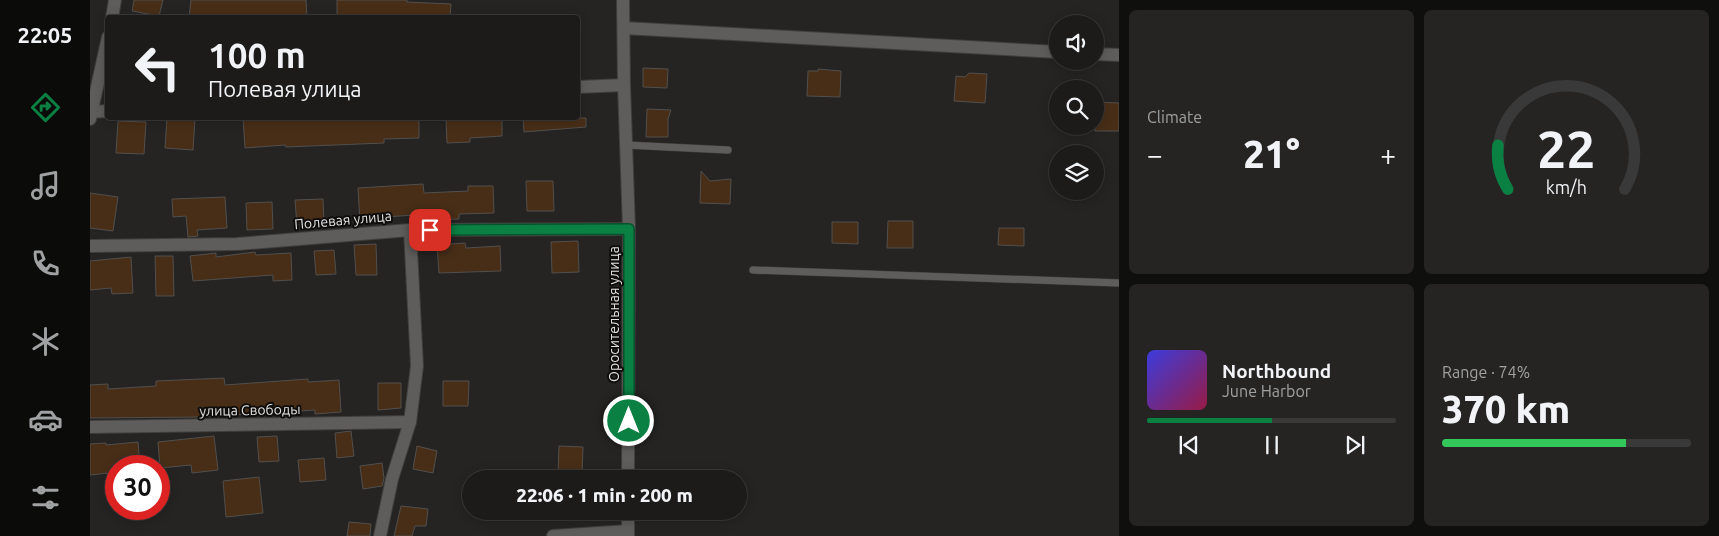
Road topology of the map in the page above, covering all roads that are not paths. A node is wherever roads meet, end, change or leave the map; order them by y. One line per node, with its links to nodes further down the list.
1 (115, 0): 3 (street)
2 (623, 0): 4 (street, Оросительная улица)
3 (112, 15)
4 (624, 28): 6 (street); 9 (street, Оросительная улица)
5 (105, 50): 12 (street)
6 (1049, 52)
7 (1104, 54): 8 (street)
8 (1119, 55)
9 (624, 84): 10 (street); 13 (street, Оросительная улица)
10 (580, 87)
11 (105, 112): 12 (street)
12 (91, 114)
13 (626, 145): 14 (lane); 15 (street, Оросительная улица)
14 (728, 150)
15 (629, 229): 16 (street, Полевая улица); 22 (street, Оросительная улица)
16 (410, 230): 17 (street, Полевая улица); 20 (street)
17 (90, 246)
18 (753, 270): 19 (lane)
19 (1119, 283)
20 (410, 422): 21 (street, улица Свободы); 25 (street)
21 (90, 427)
22 (628, 470)
23 (628, 520): 24 (street)
24 (628, 533): 26 (street)
25 (380, 536)
26 (553, 536)

